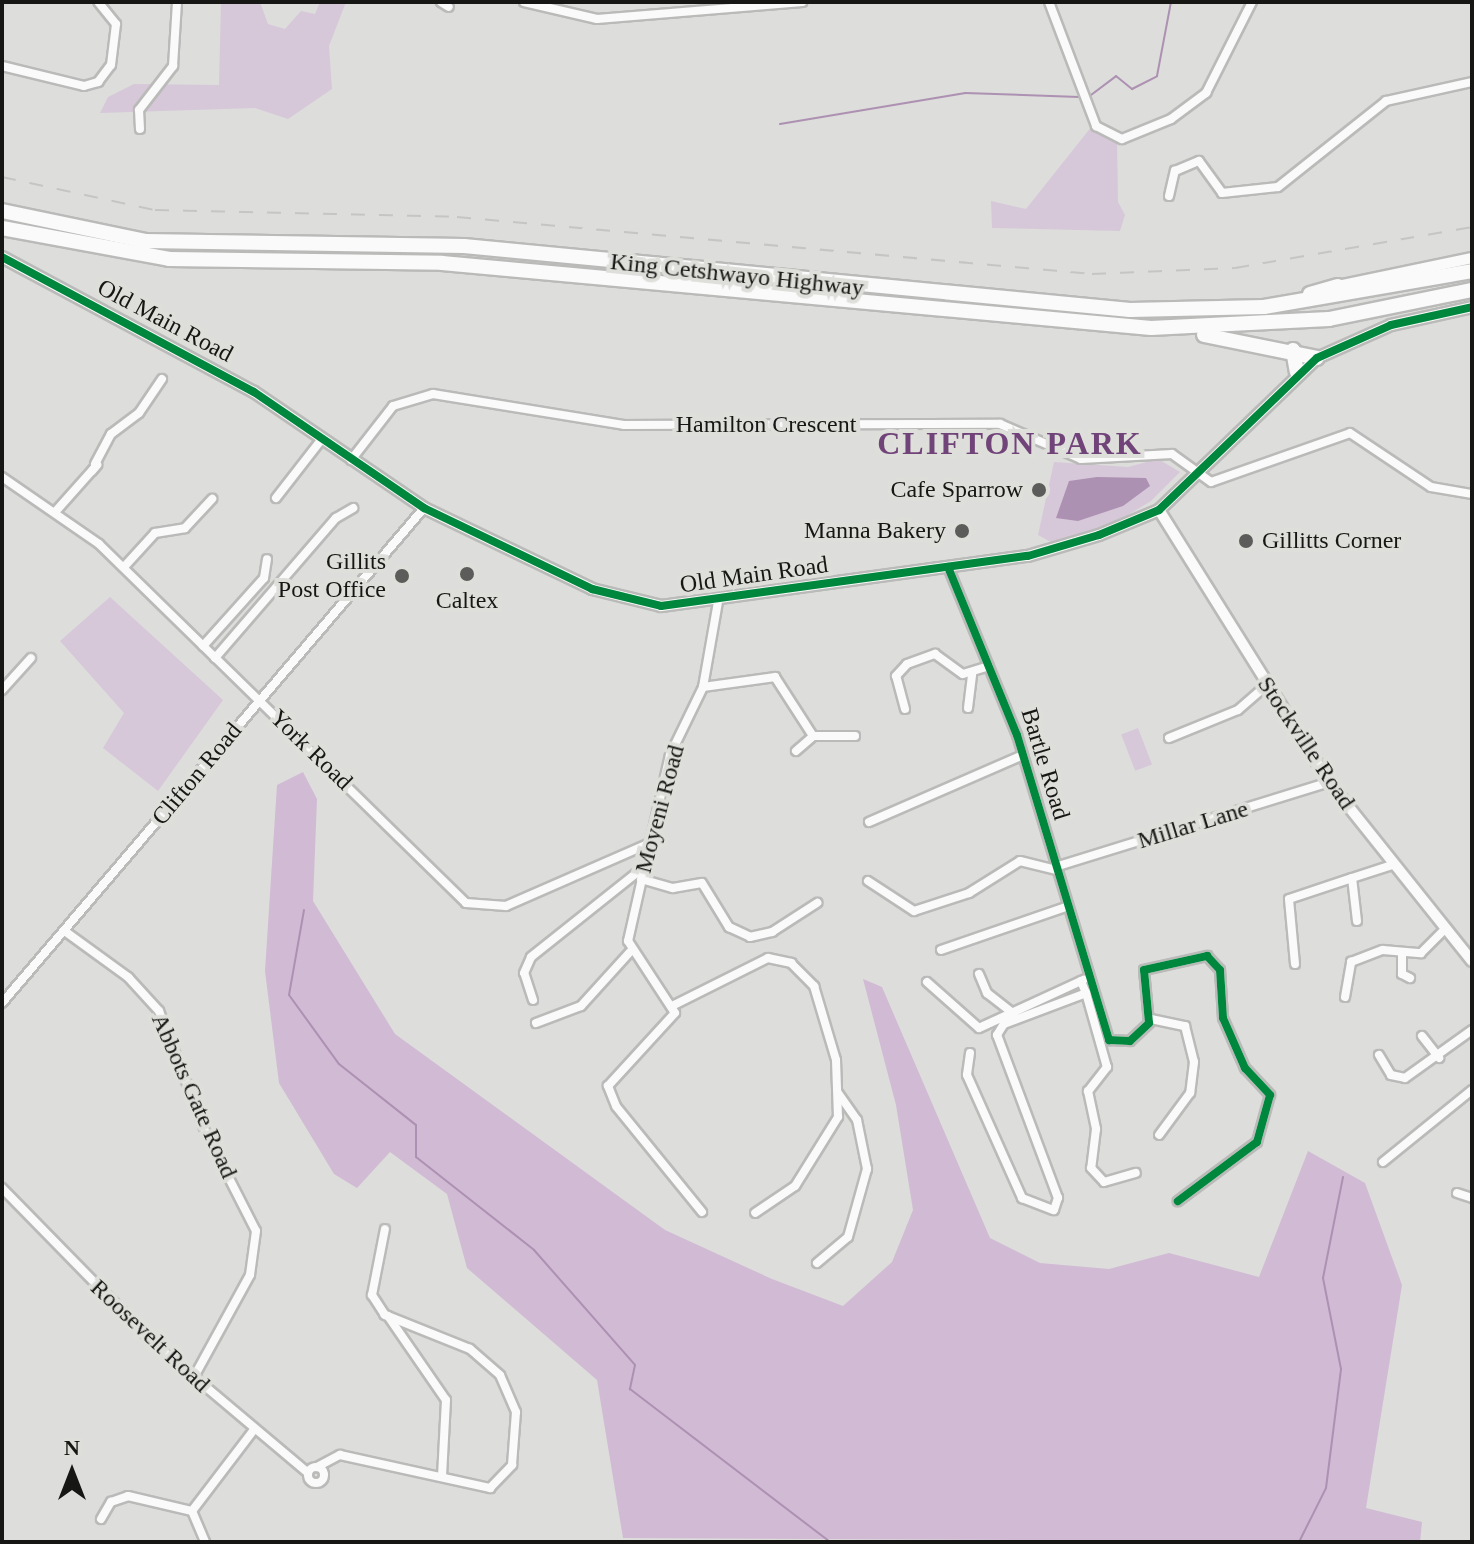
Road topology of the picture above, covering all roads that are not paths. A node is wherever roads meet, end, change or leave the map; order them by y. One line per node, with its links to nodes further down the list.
1 (98, 2): 8 (street)
2 (177, 2): 10 (street)
3 (524, 2): 7 (street)
4 (802, 2): 7 (street)
5 (1049, 2): 6 (street)
6 (1252, 2)
7 (681, 7)
8 (2, 66)
9 (1472, 82): 11 (street)
10 (140, 129)
11 (1169, 196)
12 (7, 211): 19 (highway, King Cetshwayo Highway)
13 (2, 230): 21 (highway, King Cetshwayo Highway)
14 (2, 257): 26 (street, Old Main Road)
15 (1472, 258): 17 (street)
16 (1472, 271): 19 (highway, King Cetshwayo Highway)
17 (1338, 286): 19 (highway)
18 (1472, 290): 21 (highway, King Cetshwayo Highway)
19 (1264, 307)
20 (1472, 307): 23 (street, Old Main Road)
21 (1151, 328): 22 (highway)
22 (1293, 350): 23 (highway); 24 (highway)
23 (1317, 358): 24 (street, Old Main Road)
24 (1297, 372): 28 (street, Old Main Road)
25 (162, 379): 36 (street)
26 (322, 439): 27 (street, Old Main Road); 31 (street)
27 (351, 460): 28 (street, Hamilton Crescent); 34 (street, Old Main Road)
28 (1197, 474): 30 (street); 35 (street, Old Main Road)
29 (2, 477): 36 (street, York Road)
30 (1472, 494)
31 (276, 498)
32 (212, 499): 38 (street)
33 (353, 508): 43 (street)
34 (424, 508): 40 (street, Old Main Road); 49 (street, Clifton Road)
35 (1159, 510): 39 (street, Old Main Road); 46 (street, Stockville Road)
36 (56, 511): 38 (street, York Road)
37 (267, 559): 41 (street)
38 (124, 567): 41 (street, York Road)
39 (948, 567): 40 (street, Old Main Road); 44 (street, Bartle Road)
40 (718, 602): 47 (street, Moyeni Road)
41 (203, 646): 43 (street, York Road)
42 (31, 658): 48 (street)
43 (215, 658): 49 (street, York Road)
44 (989, 666): 45 (street); 56 (street, Bartle Road)
45 (972, 674): 50 (street); 51 (street)
46 (1266, 686): 54 (street); 57 (street, Stockville Road)
47 (703, 687): 52 (street); 59 (street, Moyeni Road)
48 (2, 690)
49 (259, 699): 59 (street, York Road); 70 (street, Clifton Road)
50 (968, 708)
51 (905, 709)
52 (813, 736): 53 (street); 55 (street)
53 (855, 736)
54 (1169, 738)
55 (796, 751)
56 (1023, 755): 58 (street); 62 (street, Bartle Road)
57 (1329, 782): 60 (street, Stockville Road); 62 (street, Millar Lane)
58 (869, 822)
59 (648, 844): 61 (street, Moyeni Road)
60 (1395, 864): 63 (street); 69 (street, Stockville Road)
61 (643, 868): 64 (street, Moyeni Road); 82 (street)
62 (1056, 868): 65 (street); 67 (street, Bartle Road)
63 (1352, 878): 68 (street); 75 (street)
64 (641, 879): 66 (street); 72 (street, Moyeni Road)
65 (868, 881)
66 (817, 903)
67 (1066, 907): 71 (street); 78 (street, Bartle Road)
68 (1357, 921)
69 (1446, 928): 73 (street); 74 (street, Stockville Road)
70 (66, 932): 83 (street, Clifton Road); 107 (street, Abbots Gate Road)
71 (941, 950)
72 (630, 952): 84 (street); 87 (street)
73 (1402, 954): 77 (street); 81 (street)
74 (1472, 961)
75 (1295, 964)
76 (979, 974): 85 (street)
77 (1410, 978)
78 (1084, 980): 80 (street); 85 (street); 86 (street)
79 (927, 982): 85 (street)
80 (1086, 993): 90 (street); 97 (street)
81 (1345, 997)
82 (533, 1000)
83 (2, 1003)
84 (674, 1005): 94 (street); 102 (street)
85 (1014, 1014)
86 (1151, 1019): 95 (street); 101 (street)
87 (536, 1023)
88 (1472, 1030): 92 (street)
89 (1422, 1036): 92 (street)
90 (970, 1053)
91 (1379, 1055): 92 (street)
92 (1439, 1058)
93 (1472, 1090): 96 (street)
94 (838, 1093): 103 (street); 105 (street)
95 (1159, 1135)
96 (1383, 1162)
97 (1136, 1173)
98 (2, 1188): 107 (street, Roosevelt Road)
99 (1457, 1193): 100 (street)
100 (1472, 1198)
101 (1178, 1201)
102 (702, 1212)
103 (755, 1213)
104 (385, 1229): 106 (street)
105 (817, 1263)
106 (388, 1316): 111 (street); 111 (street)
107 (194, 1377): 108 (street, Roosevelt Road)
108 (253, 1431): 110 (street, Roosevelt Road); 112 (street)
109 (317, 1467): 110 (street); 110 (street); 111 (street)
110 (308, 1473)
111 (442, 1476)
112 (192, 1511): 113 (street); 114 (street)
113 (101, 1519)
114 (205, 1542)

